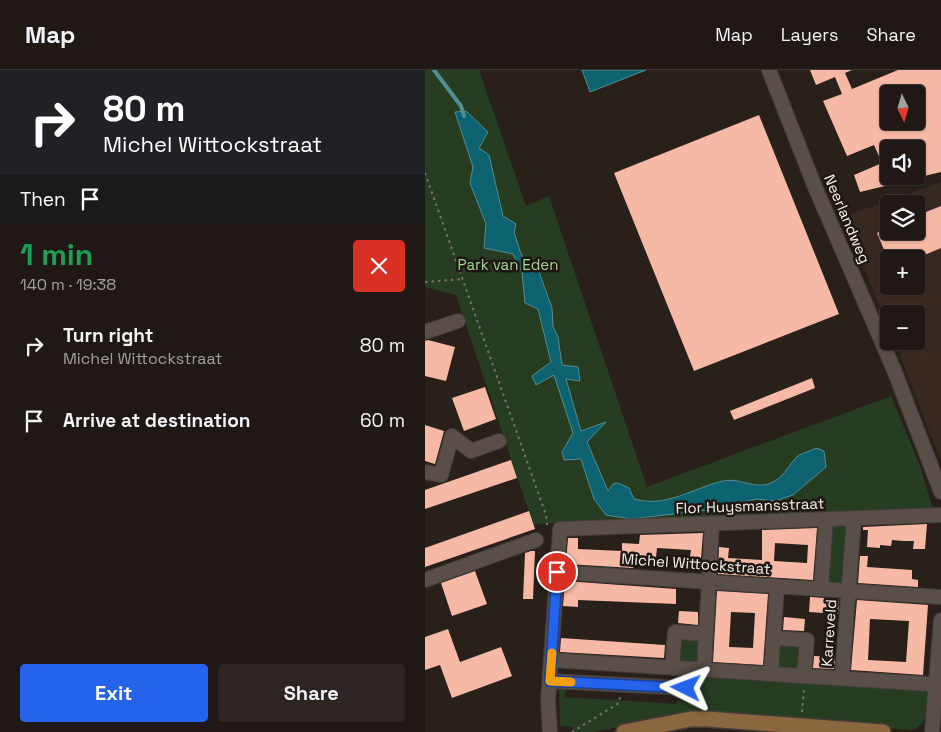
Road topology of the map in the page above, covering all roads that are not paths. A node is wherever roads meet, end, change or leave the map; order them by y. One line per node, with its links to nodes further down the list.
1 (769, 70): 6 (street, Neerlandweg)
2 (458, 321): 3 (street)
3 (425, 332)
4 (499, 441): 5 (street)
5 (425, 472)
6 (941, 492)
7 (941, 514): 8 (street, Flor Huysmansstraat)
8 (854, 518): 9 (street, Flor Huysmansstraat); 17 (street, Karreveld)
9 (826, 519): 10 (street, Flor Huysmansstraat); 16 (street)
10 (712, 524): 12 (street, Flor Huysmansstraat); 14 (street)
11 (536, 540): 13 (street)
12 (557, 572): 14 (street, Michel Wittockstraat); 22 (street)
13 (425, 580)
14 (709, 581): 15 (street, Michel Wittockstraat); 20 (street)
15 (777, 586): 16 (street, Michel Wittockstraat); 21 (street)
16 (821, 589): 17 (street, Michel Wittockstraat)
17 (849, 591): 18 (street, Michel Wittockstraat); 27 (street, Karreveld)
18 (941, 597)
19 (941, 620): 30 (street)
20 (706, 634): 23 (street); 24 (street)
21 (773, 638): 25 (street); 26 (street)
22 (551, 660): 23 (street); 28 (street)
23 (672, 668): 24 (street)
24 (704, 670): 25 (street)
25 (771, 674): 26 (street)
26 (804, 676): 27 (street)
27 (842, 678): 30 (street)
28 (550, 681): 29 (street); 31 (street)
29 (686, 688)
30 (937, 698): 34 (street)
31 (550, 732)
32 (624, 732): 33 (street)
33 (883, 732)
34 (932, 732)

